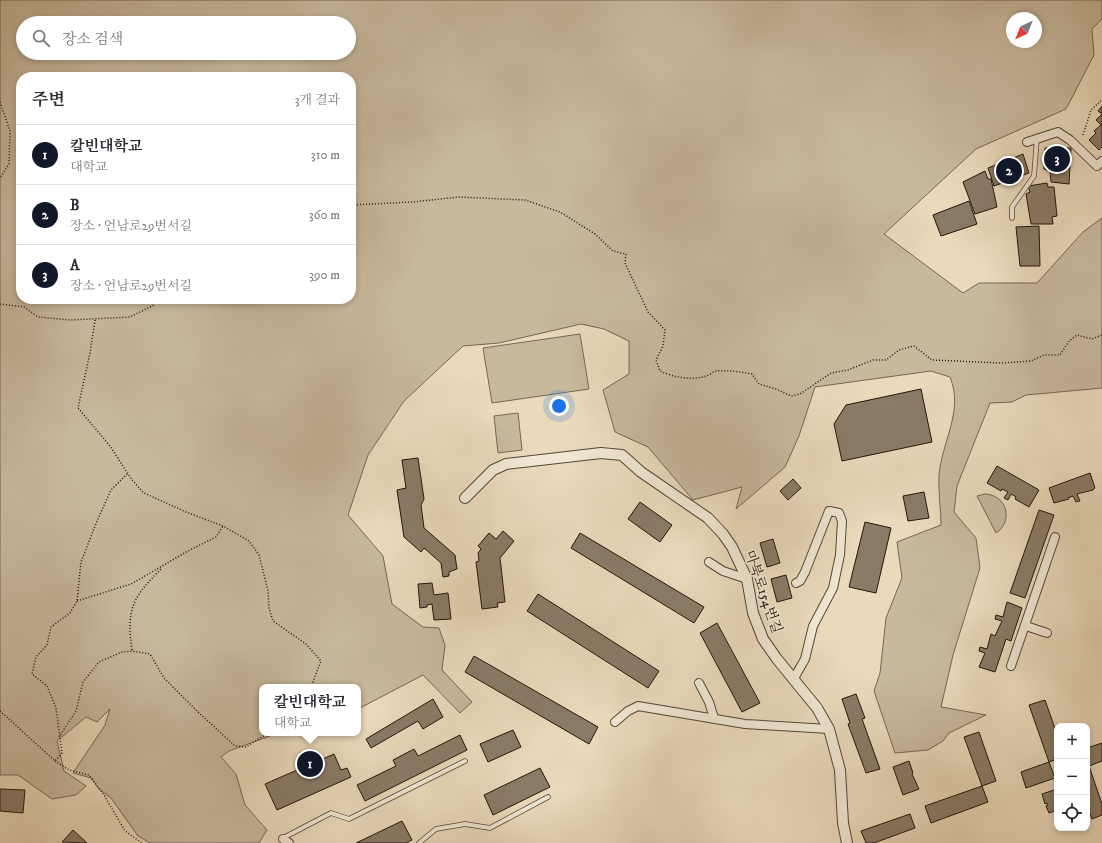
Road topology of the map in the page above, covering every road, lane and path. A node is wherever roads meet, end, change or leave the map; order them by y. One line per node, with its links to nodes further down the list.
1 (1102, 100): 3 (path)
2 (0, 102): 7 (path)
3 (1084, 135)
4 (1037, 138): 5 (street); 6 (street); 9 (lane)
5 (1027, 142)
6 (1102, 161)
7 (0, 178)
8 (356, 205): 13 (path)
9 (1012, 218)
10 (0, 304): 12 (path)
11 (154, 304): 12 (path)
12 (95, 320): 14 (path)
13 (1102, 335)
14 (128, 473): 16 (path); 22 (path)
15 (466, 498): 20 (street, 마북로154번길)
16 (223, 526): 19 (path); 29 (path)
17 (1055, 537): 23 (street)
18 (709, 562): 20 (street)
19 (165, 565): 22 (path); 25 (path)
20 (747, 579): 27 (street, 마북로154번길)
21 (796, 583): 27 (street)
22 (77, 601): 35 (path)
23 (1026, 626): 24 (street); 26 (street)
24 (1047, 633)
25 (132, 651): 34 (path); 35 (path)
26 (1012, 666)
27 (794, 680): 33 (street, 마북로154번길)
28 (699, 683): 31 (street)
29 (312, 684)
30 (0, 711): 36 (path)
31 (714, 718): 32 (street); 33 (street)
32 (615, 722)
33 (829, 730): 42 (street, 마북로154번길)
34 (263, 736)
35 (60, 737): 36 (path)
36 (56, 761): 40 (path)
37 (465, 761): 39 (lane)
38 (548, 797): 41 (lane)
39 (286, 841)
40 (142, 843)
41 (419, 843)
42 (847, 843)

